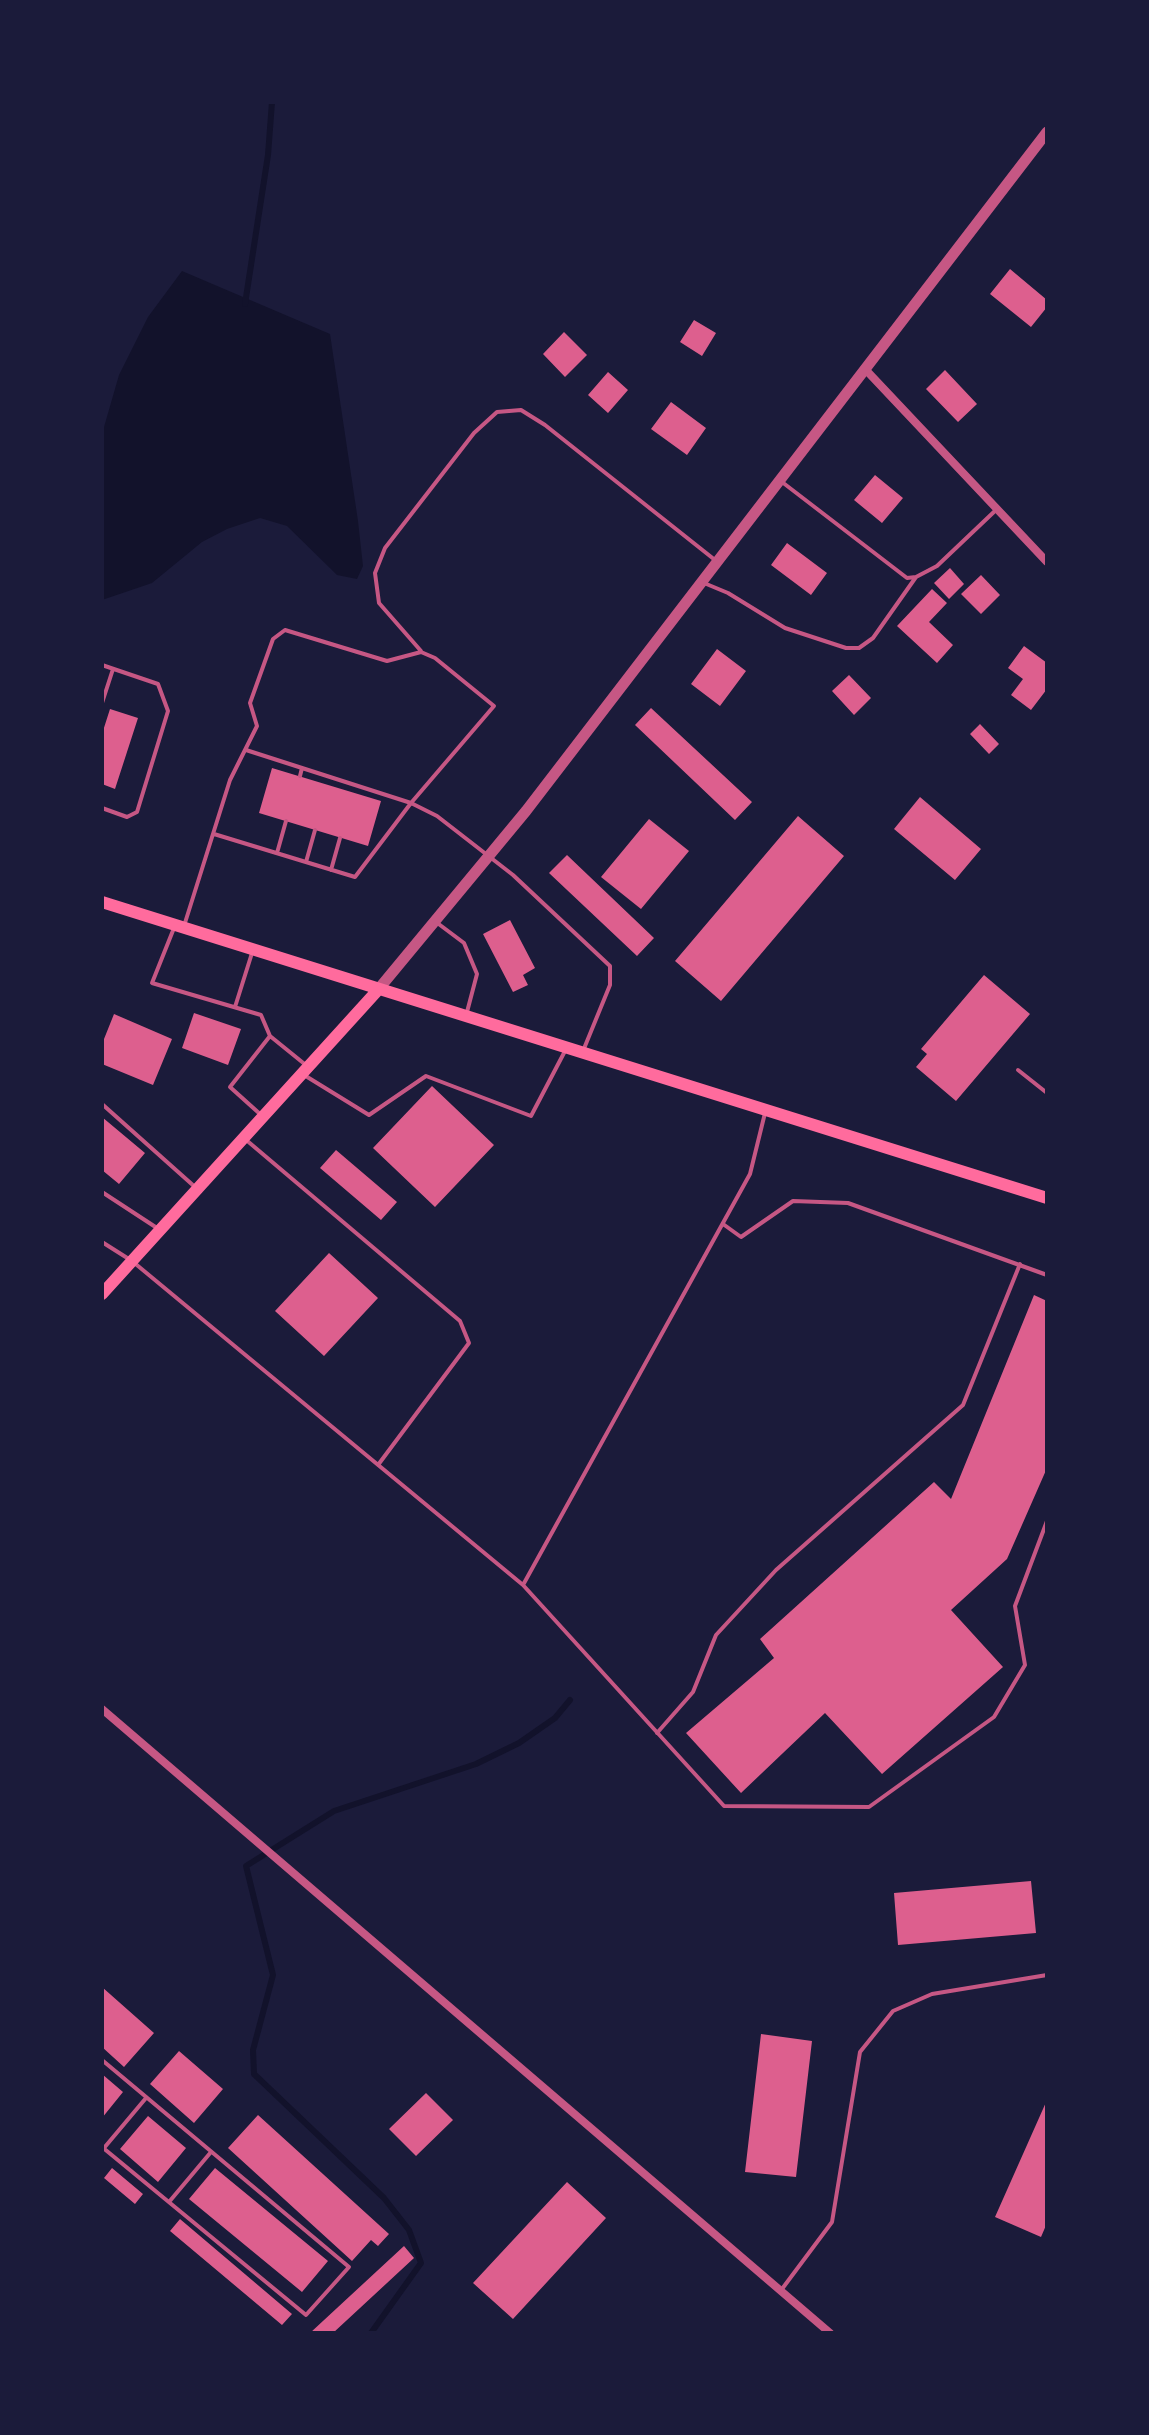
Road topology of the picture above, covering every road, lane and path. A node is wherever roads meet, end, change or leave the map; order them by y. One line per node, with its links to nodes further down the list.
1 (1047, 132): 2 (street)
2 (865, 369): 3 (street); 4 (street)
3 (780, 480): 5 (street); 7 (lane)
4 (997, 509): 6 (street); 7 (lane)
5 (717, 562): 8 (street); 9 (lane)
6 (1047, 562)
7 (916, 577): 8 (lane)
8 (702, 582): 27 (street)
9 (421, 652): 13 (lane); 20 (lane)
10 (102, 665): 11 (lane)
11 (113, 669): 12 (lane); 21 (lane)
12 (102, 703)
13 (246, 750): 14 (lane); 24 (lane)
14 (302, 768): 15 (lane); 16 (lane)
15 (300, 776)
16 (331, 777): 17 (lane); 18 (lane)
17 (329, 785)
18 (355, 785): 19 (lane); 20 (lane)
19 (353, 792)
20 (411, 803): 27 (lane); 29 (lane)
21 (102, 808)
22 (286, 821): 26 (lane)
23 (315, 830): 28 (lane)
24 (214, 834): 26 (lane); 32 (lane)
25 (340, 838): 29 (lane)
26 (277, 853): 28 (lane)
27 (489, 857): 31 (street); 39 (lane)
28 (306, 862): 29 (lane)
29 (331, 870)
30 (102, 902): 32 (main road)
31 (435, 921): 34 (street); 36 (lane)
32 (179, 927): 33 (main road); 35 (lane)
33 (253, 951): 34 (main road); 35 (lane)
34 (377, 991): 36 (main road); 40 (main road)
35 (235, 1007): 37 (lane)
36 (465, 1018): 38 (main road)
37 (270, 1036): 40 (lane); 45 (lane)
38 (566, 1049): 39 (main road); 40 (lane)
39 (582, 1054): 44 (main road)
40 (305, 1070): 45 (main road)
41 (1018, 1070): 42 (lane)
42 (1047, 1093)
43 (102, 1104): 47 (lane)
44 (766, 1111): 49 (main road); 50 (lane)
45 (263, 1117): 46 (main road)
46 (243, 1138): 47 (main road); 57 (lane)
47 (197, 1189): 51 (main road)
48 (102, 1192): 51 (lane)
49 (1047, 1198)
50 (723, 1224): 54 (lane); 59 (lane)
51 (160, 1230): 53 (main road)
52 (102, 1242): 53 (lane)
53 (132, 1261): 56 (main road); 57 (lane)
54 (1020, 1264): 55 (lane); 61 (lane)
55 (1047, 1275)
56 (102, 1294)
57 (378, 1465): 59 (lane)
58 (1047, 1521): 61 (lane)
59 (523, 1585): 61 (lane)
60 (102, 1709): 68 (street)
61 (657, 1733)
62 (1047, 1975): 68 (lane)
63 (102, 2060): 64 (lane)
64 (146, 2098): 65 (lane); 66 (lane)
65 (103, 2148): 67 (lane)
66 (211, 2152): 67 (lane); 67 (lane)
67 (169, 2202)
68 (780, 2291): 69 (street)
69 (830, 2333)

